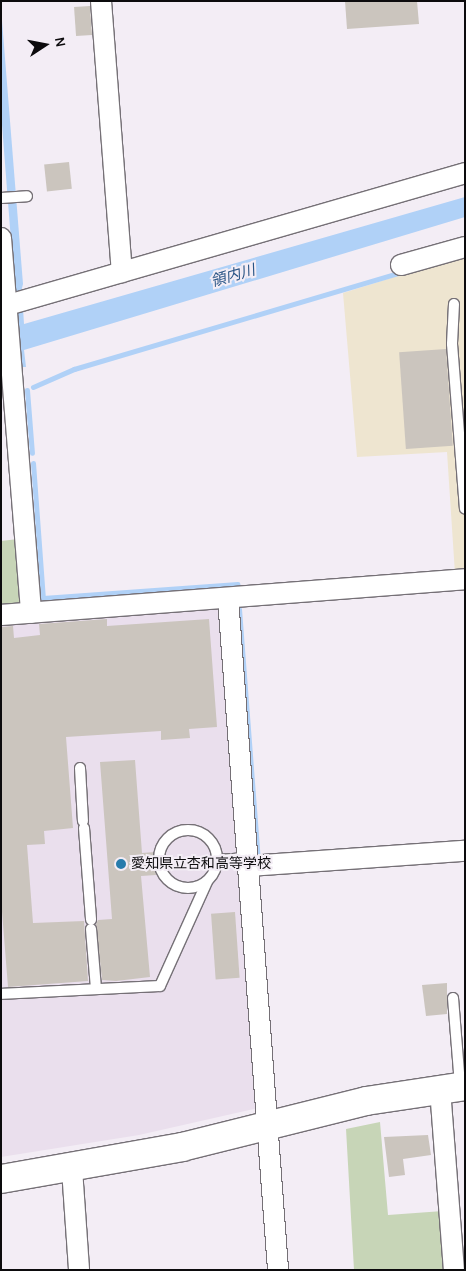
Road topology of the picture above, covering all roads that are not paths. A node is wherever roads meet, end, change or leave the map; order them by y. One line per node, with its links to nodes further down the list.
1 (101, 1): 8 (street)
2 (465, 173): 8 (street)
3 (27, 196): 4 (lane)
4 (3, 198)
5 (1, 238): 10 (street)
6 (465, 246): 7 (street)
7 (401, 265)
8 (122, 272): 10 (street)
9 (454, 304): 11 (lane)
10 (5, 307): 14 (street)
11 (465, 508)
12 (465, 580): 13 (street)
13 (228, 598): 14 (street); 19 (street)
14 (31, 613): 15 (street)
15 (1, 615)
16 (80, 768): 21 (lane)
17 (465, 851): 19 (street)
18 (218, 860): 19 (lane); 20 (lane); 20 (lane)
19 (248, 862): 25 (street)
20 (207, 882): 21 (lane)
21 (96, 989): 22 (lane)
22 (1, 994)
23 (453, 998): 24 (lane)
24 (455, 1087): 25 (street); 30 (street)
25 (267, 1125): 26 (street); 29 (street)
26 (72, 1169): 27 (street); 28 (street)
27 (1, 1179)
28 (79, 1270)
29 (278, 1270)
30 (454, 1270)

